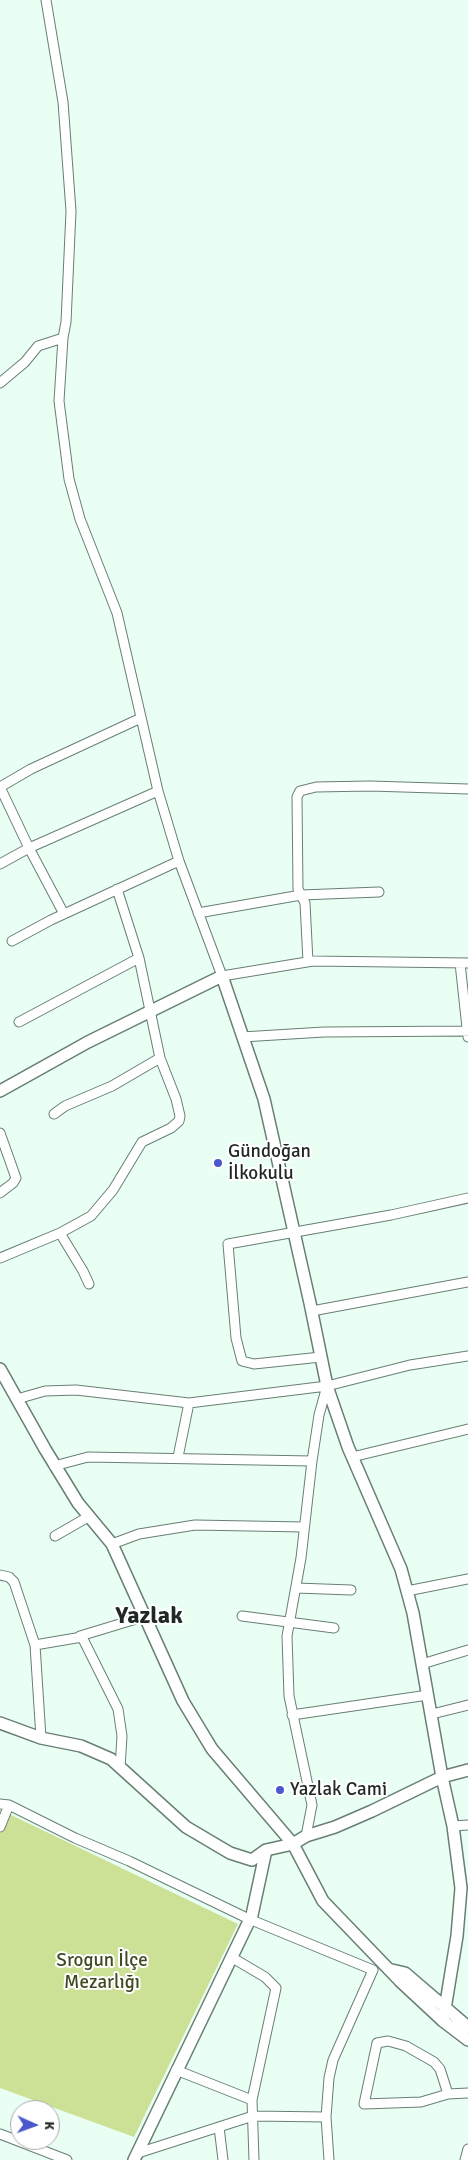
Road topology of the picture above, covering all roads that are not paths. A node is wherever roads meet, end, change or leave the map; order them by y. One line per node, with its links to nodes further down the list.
1 (46, 0): 2 (street)
2 (63, 338): 3 (street); 4 (street)
3 (0, 383)
4 (141, 718): 5 (street); 7 (street)
5 (0, 787): 8 (street)
6 (468, 789): 13 (street)
7 (158, 790): 8 (street); 9 (street)
8 (29, 848): 10 (street); 15 (street)
9 (179, 861): 11 (street); 14 (street)
10 (0, 864)
11 (117, 889): 15 (street); 17 (street)
12 (379, 892): 13 (street)
13 (300, 895): 14 (street); 18 (street)
14 (198, 913): 20 (street)
15 (64, 914): 16 (street)
16 (12, 941)
17 (139, 958): 21 (street); 22 (street)
18 (308, 962): 19 (street); 20 (street)
19 (464, 963): 23 (street)
20 (222, 976): 21 (street); 24 (street)
21 (151, 1011): 25 (street); 26 (street)
22 (19, 1022)
23 (468, 1033): 24 (street)
24 (242, 1038): 31 (street)
25 (160, 1058): 27 (street); 32 (street)
26 (0, 1091)
27 (54, 1114)
28 (0, 1133): 29 (street)
29 (0, 1194)
30 (468, 1198): 31 (street)
31 (294, 1231): 36 (street); 38 (street)
32 (60, 1233): 33 (street); 35 (street)
33 (0, 1258)
34 (468, 1282): 36 (street)
35 (89, 1284)
36 (312, 1311): 38 (street)
37 (468, 1356): 40 (street)
38 (321, 1357): 40 (street)
39 (1, 1373): 41 (street)
40 (327, 1386): 42 (street); 45 (street); 46 (street)
41 (17, 1399): 42 (street); 47 (street)
42 (189, 1404): 44 (street)
43 (468, 1429): 45 (street)
44 (178, 1457): 46 (street); 47 (street)
45 (352, 1457): 56 (street)
46 (312, 1461): 49 (street)
47 (54, 1466): 48 (street)
48 (88, 1517): 50 (street); 51 (street)
49 (304, 1527): 51 (street); 54 (street)
50 (55, 1536)
51 (112, 1544): 57 (street)
52 (0, 1575): 62 (street)
53 (468, 1579): 56 (street)
54 (296, 1588): 55 (street); 59 (street)
55 (351, 1590)
56 (407, 1591): 64 (street)
57 (146, 1616): 61 (street); 79 (street)
58 (242, 1616): 59 (street)
59 (289, 1623): 60 (street); 68 (street)
60 (334, 1628)
61 (82, 1637): 62 (street); 71 (street)
62 (35, 1645): 70 (street)
63 (468, 1650): 64 (street)
64 (422, 1664): 65 (street)
65 (428, 1695): 67 (street); 68 (street)
66 (468, 1705): 67 (street)
67 (432, 1714): 73 (street)
68 (292, 1716): 78 (street)
69 (0, 1723): 70 (street)
70 (41, 1738): 71 (street)
71 (120, 1768): 80 (street)
72 (468, 1770): 73 (street)
73 (442, 1777): 76 (street); 78 (street)
74 (4, 1804): 77 (street); 81 (street)
75 (468, 1825): 76 (street)
76 (453, 1826): 85 (street)
77 (0, 1827)
78 (306, 1836): 79 (street)
79 (293, 1844): 80 (street); 84 (street)
80 (266, 1850): 81 (street)
81 (249, 1919): 82 (street); 83 (street)
82 (231, 1958): 89 (street); 92 (street)
83 (373, 1970): 84 (street); 94 (street)
84 (392, 1970): 85 (street); 86 (street)
85 (445, 2008): 86 (street); 87 (street)
86 (443, 2021): 88 (street)
87 (468, 2026)
88 (468, 2040)
89 (176, 2070): 92 (street); 98 (street)
90 (468, 2093): 91 (street)
91 (448, 2094): 91 (street)
92 (252, 2100): 93 (street)
93 (253, 2116): 94 (street); 95 (street); 101 (street)
94 (326, 2117): 102 (street)
95 (219, 2127): 98 (street); 100 (street)
96 (0, 2134): 99 (street)
97 (468, 2149): 103 (street)
98 (136, 2156)
99 (67, 2160)
100 (222, 2160)
101 (254, 2160)
102 (329, 2160)
103 (464, 2160)

